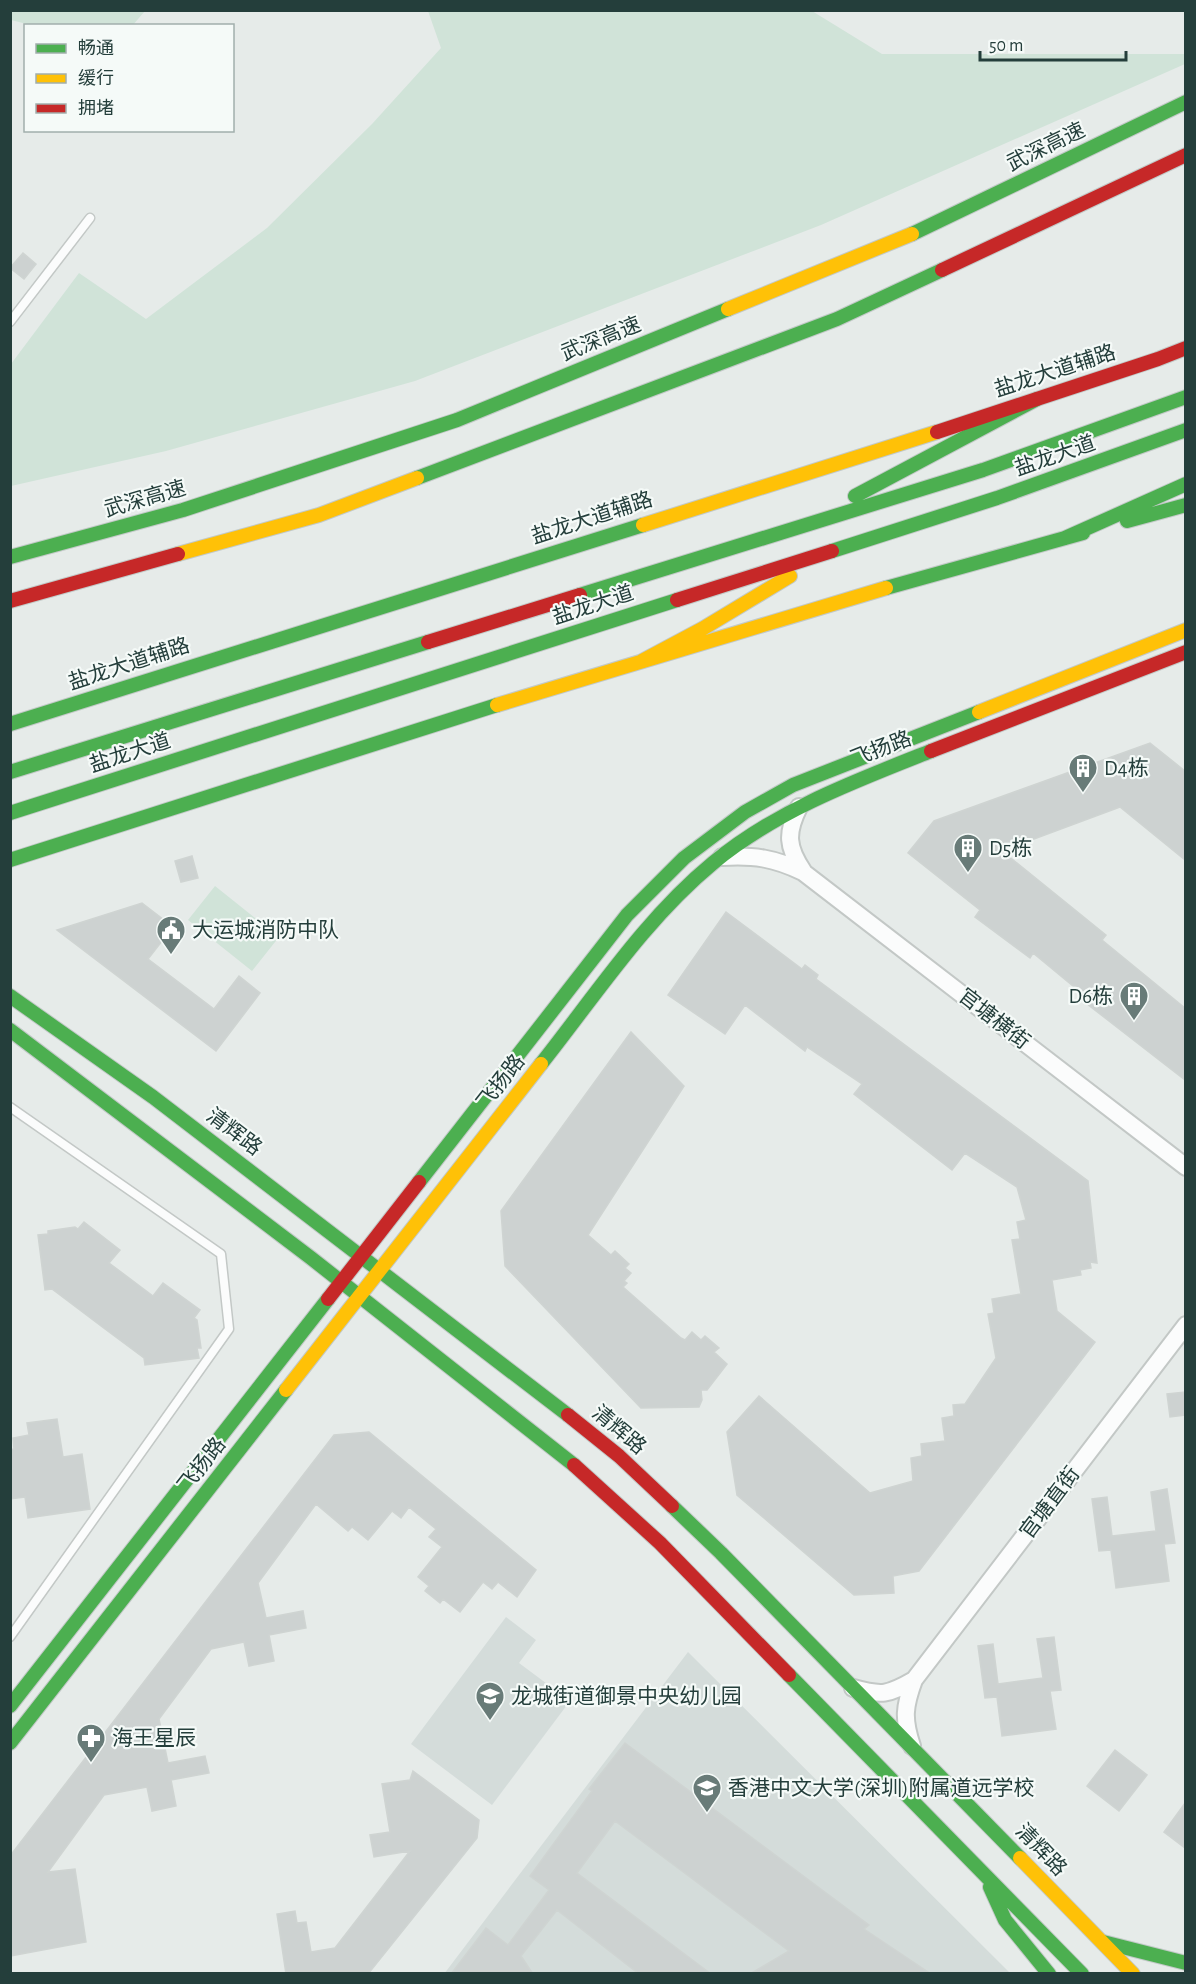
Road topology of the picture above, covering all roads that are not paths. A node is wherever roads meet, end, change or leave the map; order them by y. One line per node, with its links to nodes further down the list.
1 (1185, 102): 14 (main road, 武深高速)
2 (1185, 155): 15 (main road)
3 (90, 218): 4 (lane)
4 (10, 322)
5 (1185, 348): 7 (main road, 盐龙大道辅路)
6 (1185, 397): 11 (main road, 盐龙大道)
7 (1037, 399): 11 (main road); 19 (main road, 盐龙大道辅路)
8 (1185, 430): 13 (main road, 盐龙大道)
9 (1185, 484): 12 (main road)
10 (1185, 505): 12 (main road)
11 (787, 532): 20 (main road, 盐龙大道)
12 (1065, 538): 18 (main road)
13 (842, 547): 18 (main road); 22 (main road, 盐龙大道)
14 (10, 557)
15 (10, 602)
16 (1185, 630): 30 (main road, 飞扬路)
17 (1185, 652): 21 (main road, 飞扬路)
18 (642, 661): 24 (main road)
19 (10, 724)
20 (10, 772)
21 (799, 807): 23 (main road, 飞扬路); 25 (street, 官塘横街)
22 (10, 813)
23 (722, 857): 25 (street, 官塘横街); 31 (main road, 飞扬路)
24 (10, 860)
25 (803, 872): 29 (street, 官塘横街)
26 (10, 996): 30 (main road, 清辉路)
27 (10, 1030): 32 (main road)
28 (10, 1107): 35 (lane)
29 (1185, 1167)
30 (361, 1257): 31 (main road, 清辉路); 32 (main road, 飞扬路)
31 (380, 1271): 33 (main road, 飞扬路); 37 (main road, 清辉路)
32 (342, 1282): 33 (main road); 38 (main road, 飞扬路)
33 (360, 1296): 39 (main road, 飞扬路); 41 (main road)
34 (1185, 1325): 36 (street, 官塘直街)
35 (10, 1637)
36 (914, 1680): 37 (street, 官塘直街); 40 (street, 官塘直街)
37 (853, 1688): 40 (main road, 清辉路)
38 (10, 1706)
39 (10, 1743)
40 (912, 1749): 42 (main road, 清辉路)
41 (983, 1872): 44 (main road); 45 (main road)
42 (1101, 1941): 43 (main road); 46 (main road, 清辉路)
43 (1185, 1963)
44 (1049, 1974)
45 (1082, 1974)
46 (1133, 1974)

